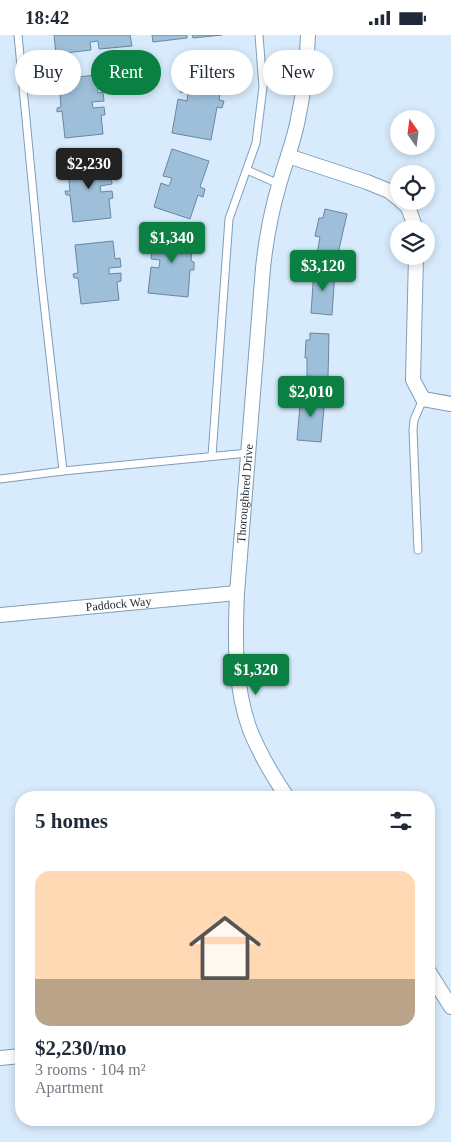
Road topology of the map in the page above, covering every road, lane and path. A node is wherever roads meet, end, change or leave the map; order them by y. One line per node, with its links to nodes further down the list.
1 (18, 35): 13 (lane)
2 (259, 35): 5 (lane)
3 (308, 35): 4 (street, Thoroughbred Drive)
4 (288, 155): 6 (street, Thoroughbred Drive); 7 (street)
5 (246, 170): 6 (lane); 12 (lane)
6 (279, 184): 11 (street, Thoroughbred Drive)
7 (390, 192)
8 (416, 265): 9 (street)
9 (423, 399): 10 (street); 15 (lane)
10 (451, 404)
11 (248, 453): 12 (lane); 16 (street, Thoroughbred Drive)
12 (212, 456): 13 (lane)
13 (63, 471): 14 (lane)
14 (0, 479)
15 (418, 551)
16 (237, 593): 17 (street, Paddock Way); 18 (street, Thoroughbred Drive)
17 (0, 615)
18 (283, 791)
19 (435, 981): 20 (street)
20 (451, 1007)
21 (15, 1057): 22 (street)
22 (0, 1058)

